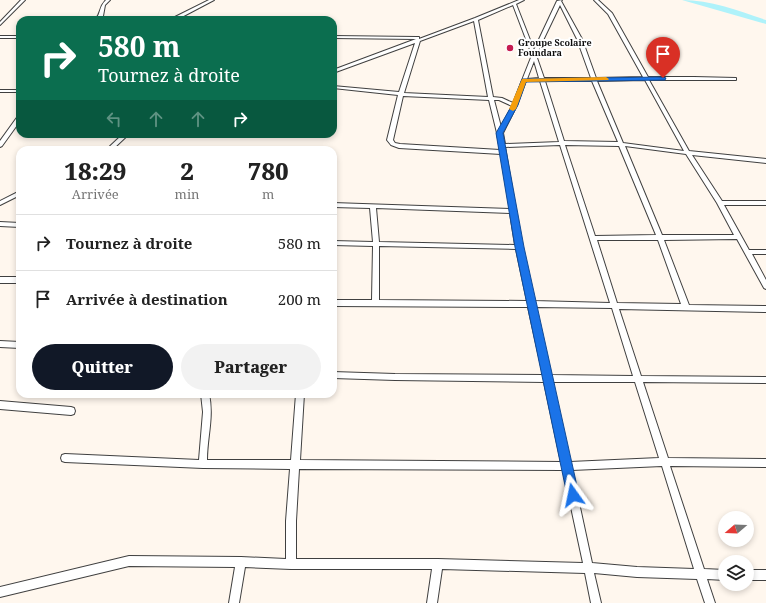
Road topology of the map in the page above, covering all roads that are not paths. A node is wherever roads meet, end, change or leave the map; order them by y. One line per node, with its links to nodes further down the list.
1 (22, 0): 11 (street)
2 (108, 0): 8 (street)
3 (212, 0): 9 (street)
4 (522, 0): 7 (street)
5 (596, 0): 19 (street)
6 (560, 1): 16 (street); 18 (street)
7 (514, 3): 10 (street); 16 (street)
8 (101, 16)
9 (180, 16)
10 (476, 19): 15 (street); 27 (street)
11 (0, 24)
12 (0, 37): 13 (street)
13 (16, 37)
14 (337, 37): 15 (street)
15 (421, 39): 17 (street); 26 (street)
16 (534, 55): 20 (street); 21 (street)
17 (337, 70)
18 (594, 79): 19 (street); 21 (street); 33 (street)
19 (647, 79): 22 (street); 37 (street)
20 (524, 80): 21 (street); 28 (street)
21 (542, 80): 32 (street)
22 (734, 80)
23 (337, 87): 26 (street)
24 (0, 91): 25 (street)
25 (16, 91)
26 (401, 94): 27 (street); 36 (street)
27 (491, 99): 28 (street); 30 (street)
28 (515, 105): 30 (street)
29 (16, 123): 34 (street)
30 (500, 133): 36 (street)
31 (122, 138): 35 (street)
32 (562, 143): 33 (street); 36 (street); 49 (street)
33 (621, 144): 37 (street); 50 (street)
34 (0, 145)
35 (113, 146)
36 (502, 149): 45 (street)
37 (687, 152): 38 (street); 41 (street)
38 (766, 161)
39 (16, 195): 40 (street)
40 (0, 203)
41 (720, 203): 42 (street); 48 (street)
42 (766, 203)
43 (337, 205): 44 (street)
44 (373, 207): 45 (street); 52 (street)
45 (513, 211): 53 (street)
46 (0, 224): 47 (street)
47 (16, 225)
48 (739, 237): 50 (street); 54 (street)
49 (592, 238): 50 (street); 62 (street)
50 (660, 238): 63 (street)
51 (337, 243): 52 (street)
52 (376, 244): 53 (street); 60 (street)
53 (520, 247): 61 (street)
54 (747, 252): 55 (street); 58 (street)
55 (766, 252)
56 (0, 280): 57 (street)
57 (16, 280)
58 (766, 286)
59 (337, 303): 60 (street)
60 (375, 304): 61 (street)
61 (532, 304): 62 (street); 68 (street)
62 (614, 306): 63 (street); 69 (street)
63 (686, 307): 64 (street)
64 (766, 309)
65 (0, 344): 66 (street)
66 (16, 345)
67 (337, 375): 68 (street)
68 (546, 378): 69 (street); 80 (street)
69 (638, 379): 70 (street); 76 (street)
70 (766, 380)
71 (206, 398): 78 (street)
72 (300, 398): 79 (street)
73 (0, 405): 74 (street)
74 (71, 411)
75 (65, 458): 78 (street)
76 (664, 462): 77 (street); 80 (street); 85 (street)
77 (766, 463)
78 (203, 464): 79 (street)
79 (294, 464): 80 (street); 82 (street)
80 (566, 466): 84 (street)
81 (241, 562): 82 (street); 89 (street); 90 (street)
82 (291, 564): 83 (street)
83 (438, 564): 84 (street); 91 (street)
84 (588, 568): 85 (street); 92 (street)
85 (701, 574): 86 (street); 93 (street)
86 (718, 575)
87 (754, 575): 88 (street)
88 (766, 575)
89 (0, 592)
90 (234, 603)
91 (432, 603)
92 (596, 603)
93 (710, 603)

